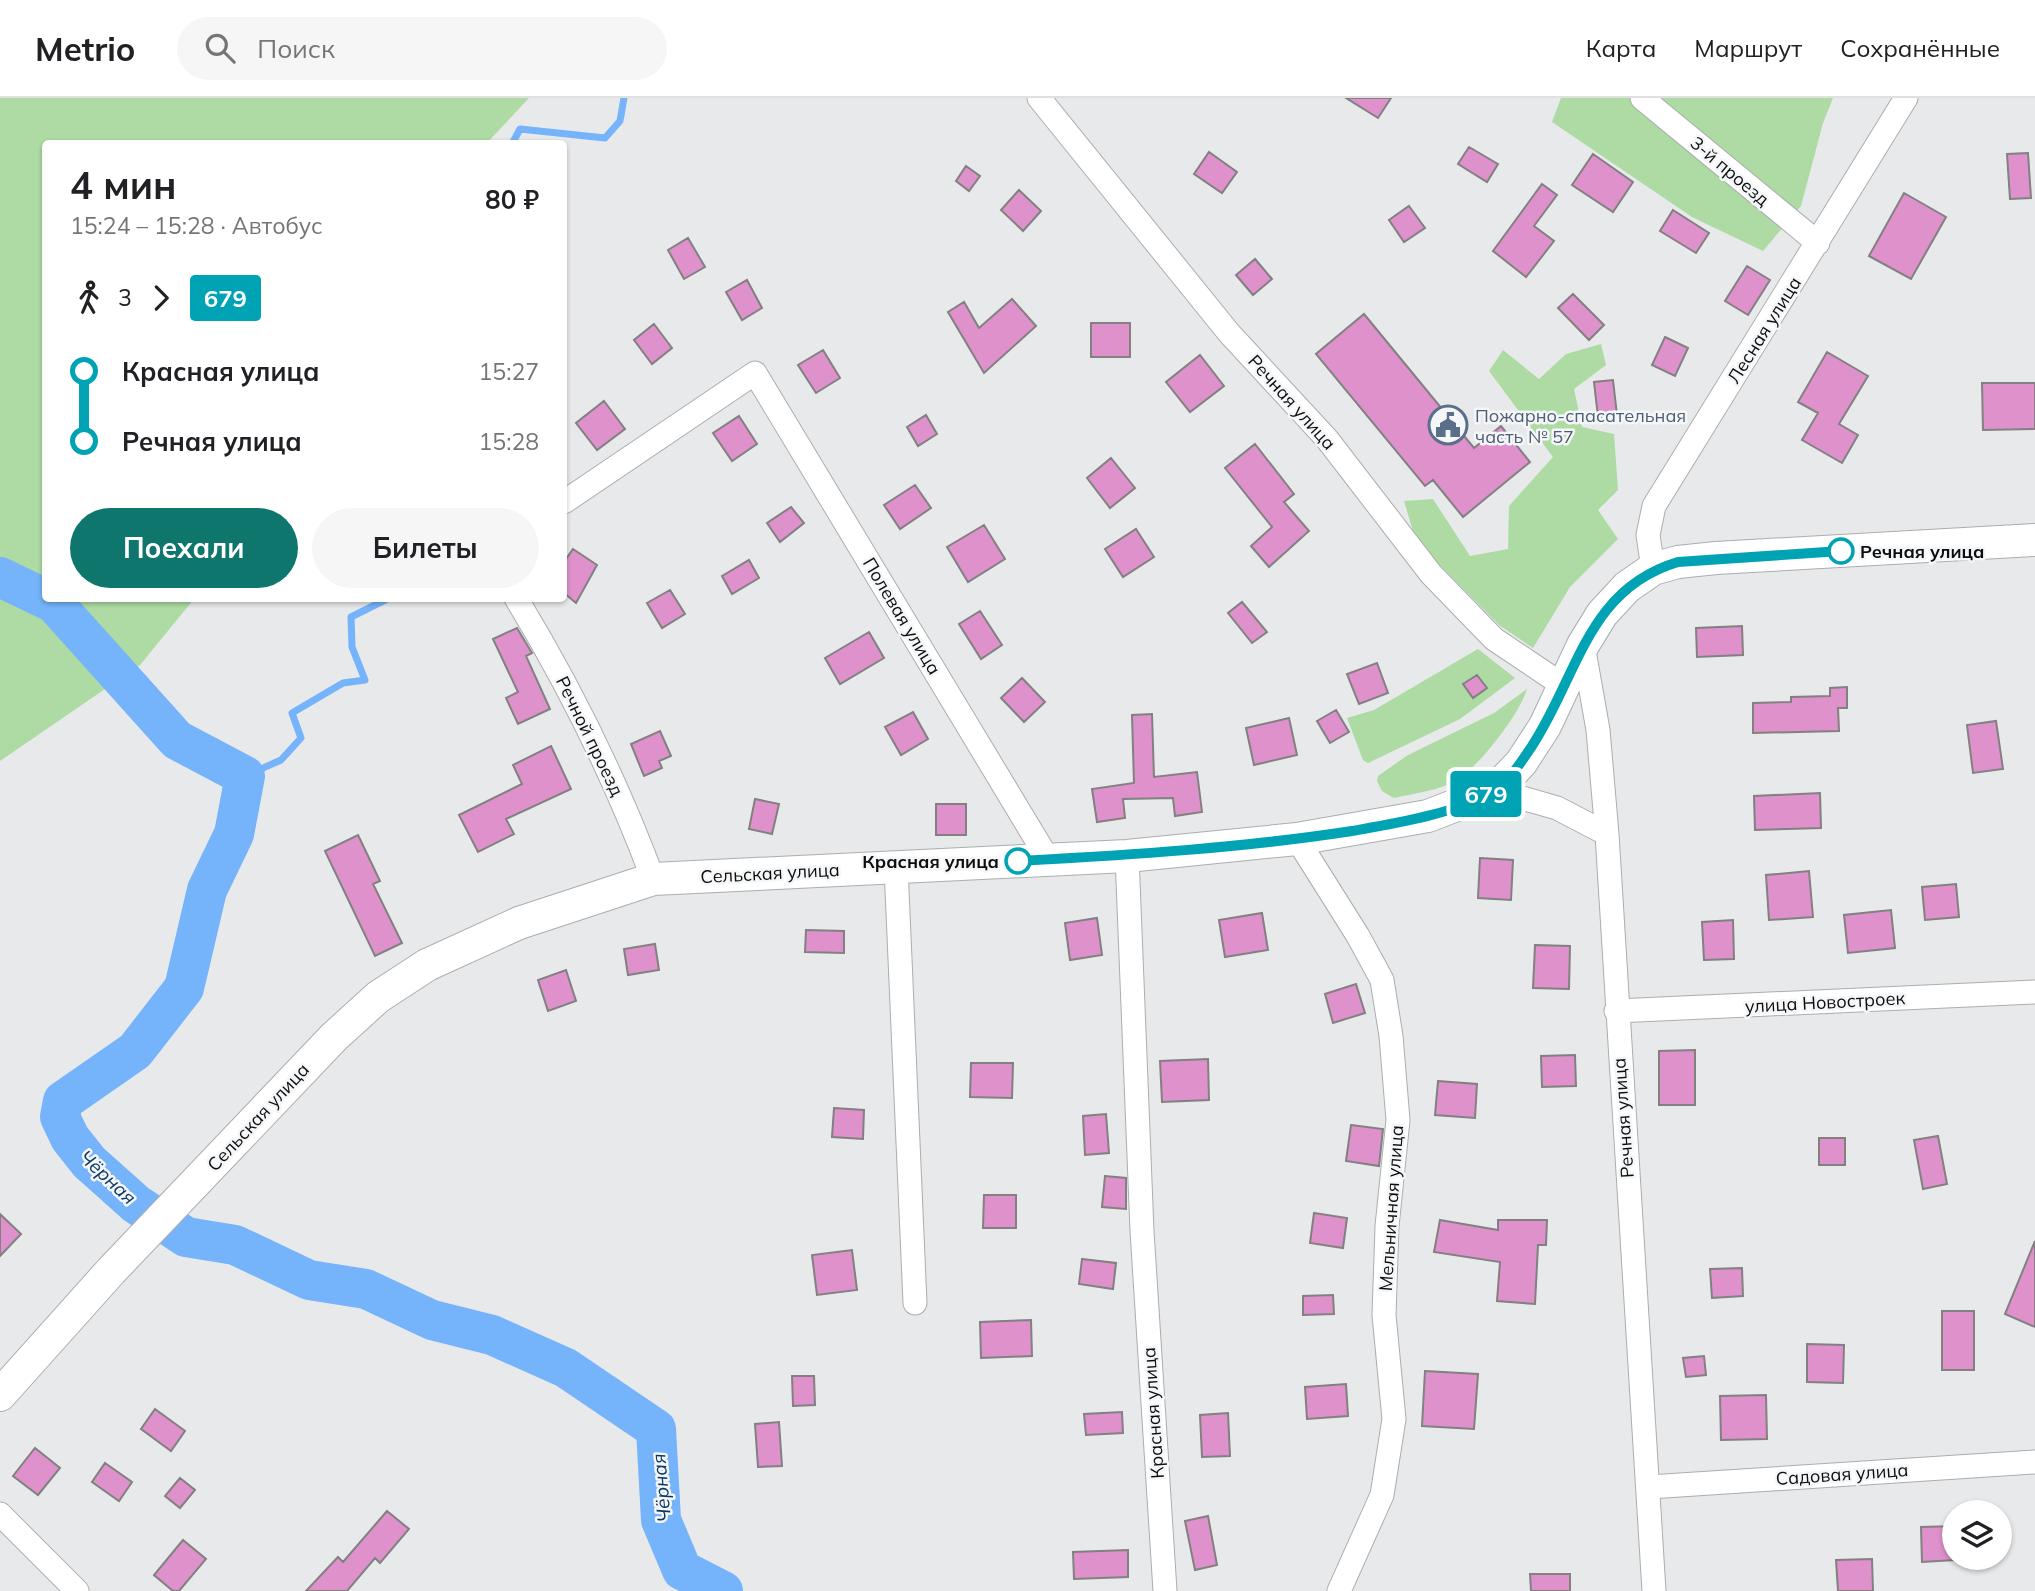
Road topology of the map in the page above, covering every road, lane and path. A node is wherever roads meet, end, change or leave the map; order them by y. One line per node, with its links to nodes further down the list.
1 (1039, 98): 10 (street, Речная улица)
2 (1642, 98): 4 (street, 3-й проезд)
3 (1906, 98): 4 (street, Лесная улица)
4 (1818, 243): 7 (street, Лесная улица)
5 (567, 500): 15 (street, Полевая улица)
6 (2035, 540): 7 (main road)
7 (1653, 569): 9 (main road)
8 (518, 602): 17 (street, Речной проезд)
9 (1583, 645): 10 (main road); 12 (street, Речная улица)
10 (1564, 686): 11 (main road)
11 (1494, 790): 12 (street); 13 (main road, Сельская улица)
12 (1607, 834): 19 (street, Речная улица)
13 (1297, 839): 14 (main road, Сельская улица); 27 (street, Мельничная улица)
14 (1127, 856): 15 (main road, Сельская улица); 26 (street, Красная улица)
15 (1048, 859): 16 (main road, Сельская улица)
16 (896, 867): 17 (main road, Сельская улица); 20 (street)
17 (653, 879): 21 (main road, Сельская улица)
18 (2035, 992): 19 (street, улица Новостроек)
19 (1616, 1012): 23 (street, Речная улица)
20 (915, 1303)
21 (0, 1395)
22 (2035, 1462): 23 (street, Садовая улица)
23 (1649, 1487): 28 (street, Речная улица)
24 (0, 1514): 25 (street)
25 (76, 1591)
26 (1165, 1591)
27 (1339, 1591)
28 (1654, 1591)

